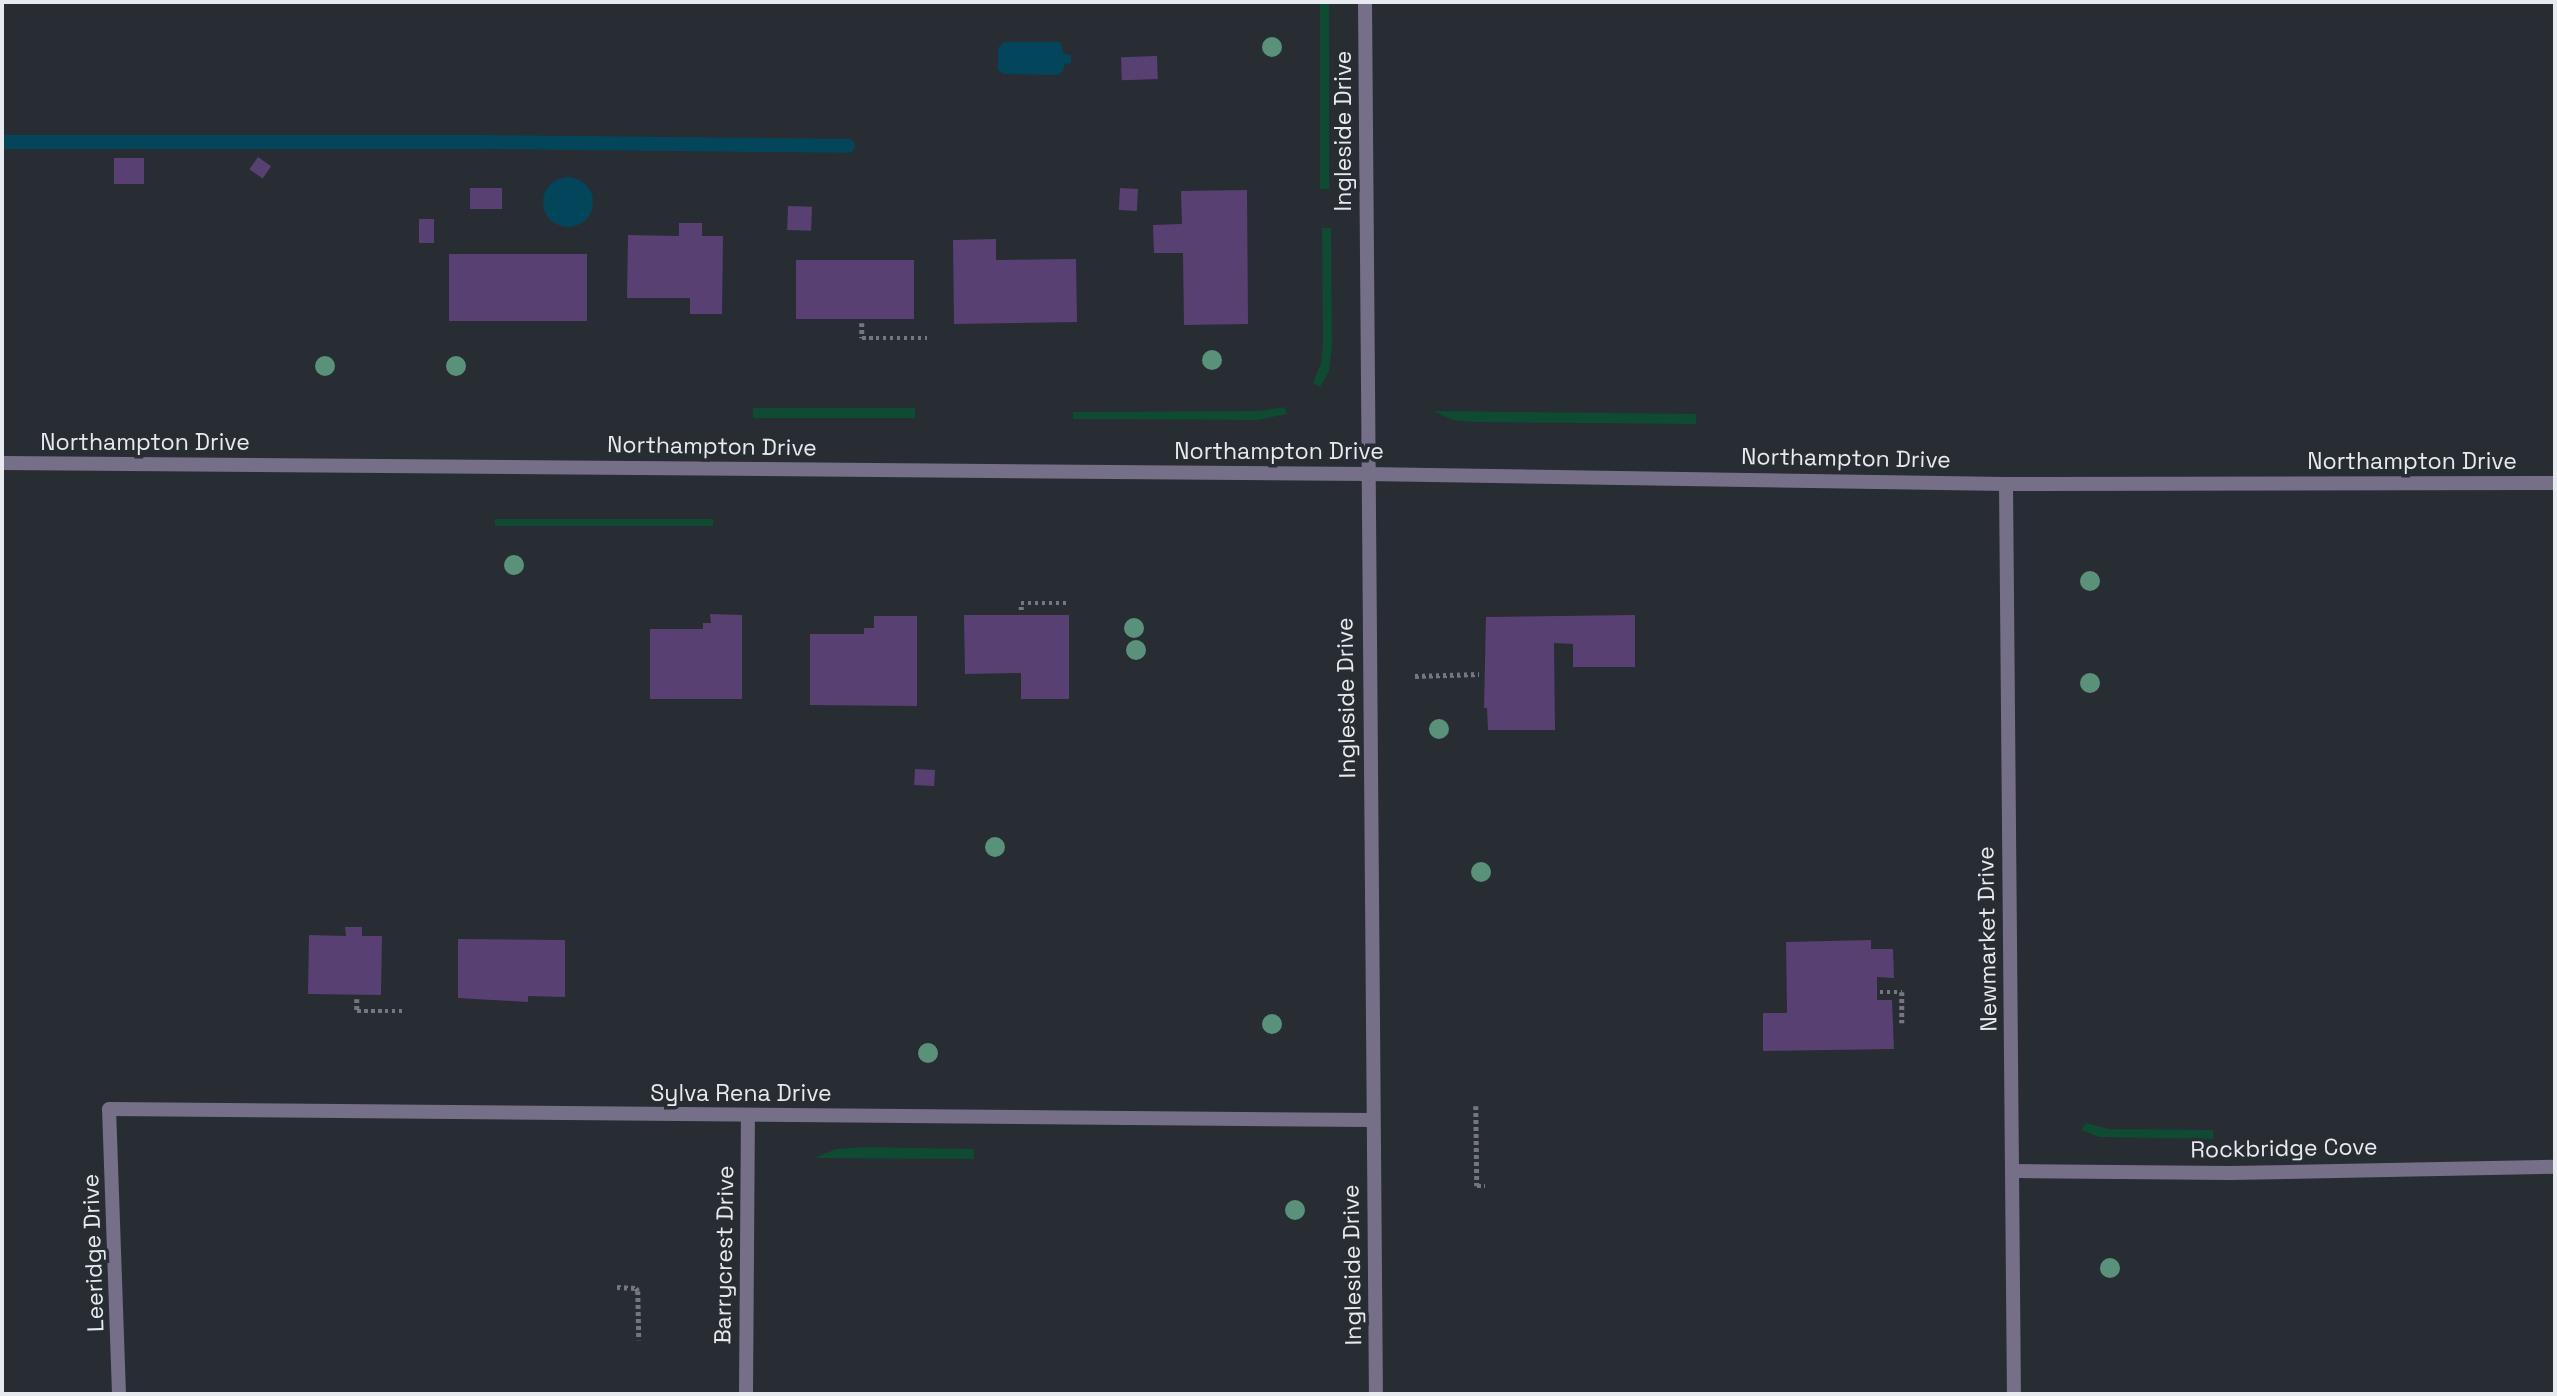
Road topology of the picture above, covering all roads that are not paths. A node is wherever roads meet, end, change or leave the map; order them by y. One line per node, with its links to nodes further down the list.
1 (1365, 2): 3 (street, Ingleside Drive)
2 (2, 463): 3 (street, Northampton Drive)
3 (1367, 474): 5 (street, Northampton Drive); 8 (street, Ingleside Drive)
4 (2555, 483): 5 (street, Northampton Drive)
5 (2006, 484): 10 (street, Newmarket Drive)
6 (109, 1109): 7 (street, Sylva Rena Drive); 11 (street, Leeridge Drive)
7 (748, 1115): 8 (street, Sylva Rena Drive); 12 (street, Barrycrest Drive)
8 (1372, 1120): 13 (street, Ingleside Drive)
9 (2555, 1167): 10 (street, Rockbridge Cove)
10 (2014, 1171): 14 (street, Newmarket Drive)
11 (119, 1394)
12 (746, 1394)
13 (1376, 1394)
14 (2014, 1394)

